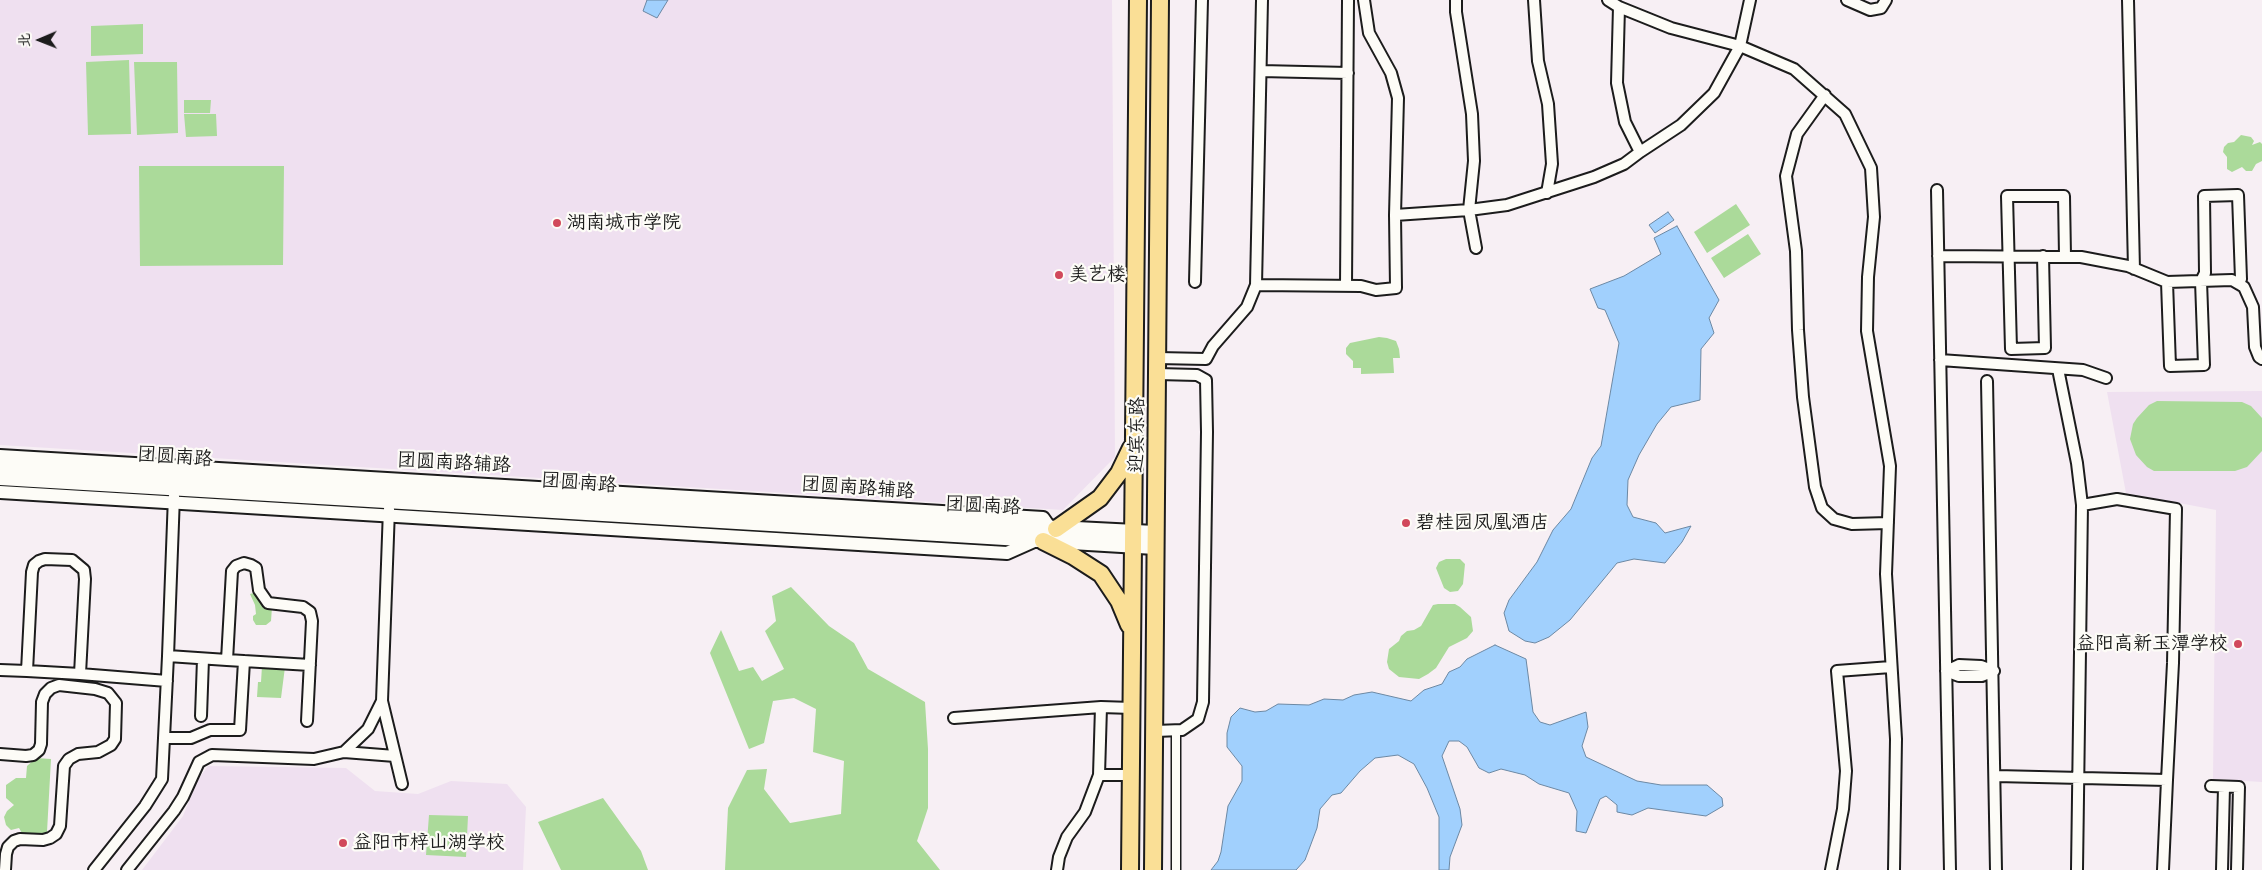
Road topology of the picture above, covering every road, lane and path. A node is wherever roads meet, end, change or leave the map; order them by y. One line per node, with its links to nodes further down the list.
1 (1138, 0): 42 (highway, 迎宾东路)
2 (1160, 0): 38 (highway, 迎宾东路)
3 (1202, 0): 31 (street)
4 (1262, 0): 16 (street)
5 (1348, 0): 17 (street)
6 (1364, 0): 23 (street)
7 (1456, 0): 22 (street)
8 (1534, 0): 21 (street)
9 (1608, 0): 14 (street)
10 (1750, 0): 15 (street)
11 (1847, 0): 12 (street)
12 (1886, 0)
13 (2128, 0): 29 (street)
14 (1618, 7): 15 (street); 19 (street)
15 (1740, 46): 18 (street); 19 (street)
16 (1261, 71): 17 (street); 34 (street)
17 (1348, 73): 35 (street)
18 (1825, 95): 50 (street); 50 (street)
19 (1640, 152): 21 (street)
20 (1937, 190): 25 (street)
21 (1547, 193): 22 (street)
22 (1469, 210): 23 (street); 24 (street)
23 (1394, 215): 35 (street)
24 (1476, 248)
25 (1938, 256): 26 (street); 37 (street)
26 (2008, 256): 27 (street); 27 (street); 28 (street)
27 (2043, 256): 28 (street)
28 (2065, 256): 29 (street)
29 (2134, 269): 32 (street)
30 (2201, 281): 32 (street); 32 (street); 33 (street); 33 (street)
31 (1195, 282)
32 (2167, 282)
33 (2239, 284): 36 (street)
34 (1256, 285): 35 (street); 38 (street)
35 (1346, 286)
36 (2262, 359)
37 (1940, 360): 39 (street); 64 (street)
38 (1158, 366): 53 (highway, 迎宾东路); 73 (street)
39 (2058, 369): 40 (street); 48 (street)
40 (2106, 378)
41 (1987, 381): 62 (street)
42 (1134, 441): 51 (highway); 52 (highway, 迎宾东路)
43 (0, 456): 51 (street, 团圆南路辅路)
44 (0, 466): 51 (main road, 团圆南路)
45 (0, 478): 47 (main road, 团圆南路)
46 (0, 492): 47 (street)
47 (174, 495): 49 (main road, 团圆南路); 55 (street)
48 (2082, 505): 82 (street); 83 (street)
49 (389, 509): 51 (main road, 团圆南路); 67 (street)
50 (1888, 523): 60 (street)
51 (1046, 535): 52 (main road, 团圆南路); 54 (highway)
52 (1133, 540): 53 (main road, 团圆南路); 54 (highway, 迎宾东路)
53 (1155, 540): 74 (highway, 迎宾东路)
54 (1132, 633): 69 (highway, 迎宾东路)
55 (168, 656): 56 (street); 66 (street)
56 (203, 659): 57 (street); 70 (street)
57 (227, 660): 58 (street); 59 (street)
58 (244, 661): 59 (street); 75 (street)
59 (310, 665): 72 (street)
60 (1891, 667): 94 (street); 95 (street)
61 (0, 670): 63 (street)
62 (1994, 670): 64 (street); 81 (street)
63 (27, 671): 65 (street); 65 (street)
64 (1946, 671): 96 (street)
65 (80, 674): 66 (street)
66 (167, 681): 75 (street)
67 (382, 701): 76 (street); 78 (street)
68 (1101, 707): 69 (street); 71 (street); 79 (street)
69 (1132, 708): 80 (highway, 迎宾东路)
70 (201, 716)
71 (954, 718)
72 (307, 721)
73 (1176, 730): 74 (street); 93 (street)
74 (1155, 731): 92 (highway, 迎宾东路)
75 (164, 738): 88 (street)
76 (344, 752): 78 (street); 89 (street)
77 (0, 754): 87 (street)
78 (396, 756): 84 (street)
79 (1099, 775): 80 (street); 90 (street)
80 (1131, 775): 91 (highway, 迎宾东路)
81 (1996, 776): 82 (street); 97 (street)
82 (2079, 778): 83 (street); 98 (street)
83 (2167, 780): 99 (street)
84 (402, 784)
85 (2211, 786): 86 (street)
86 (2224, 787): 100 (street); 101 (street)
87 (5, 870)
88 (94, 870)
89 (127, 870)
90 (1057, 870)
91 (1130, 870)
92 (1153, 870)
93 (1176, 870)
94 (1831, 870)
95 (1894, 870)
96 (1950, 870)
97 (1996, 870)
98 (2077, 870)
99 (2163, 870)
100 (2222, 870)
101 (2237, 870)

